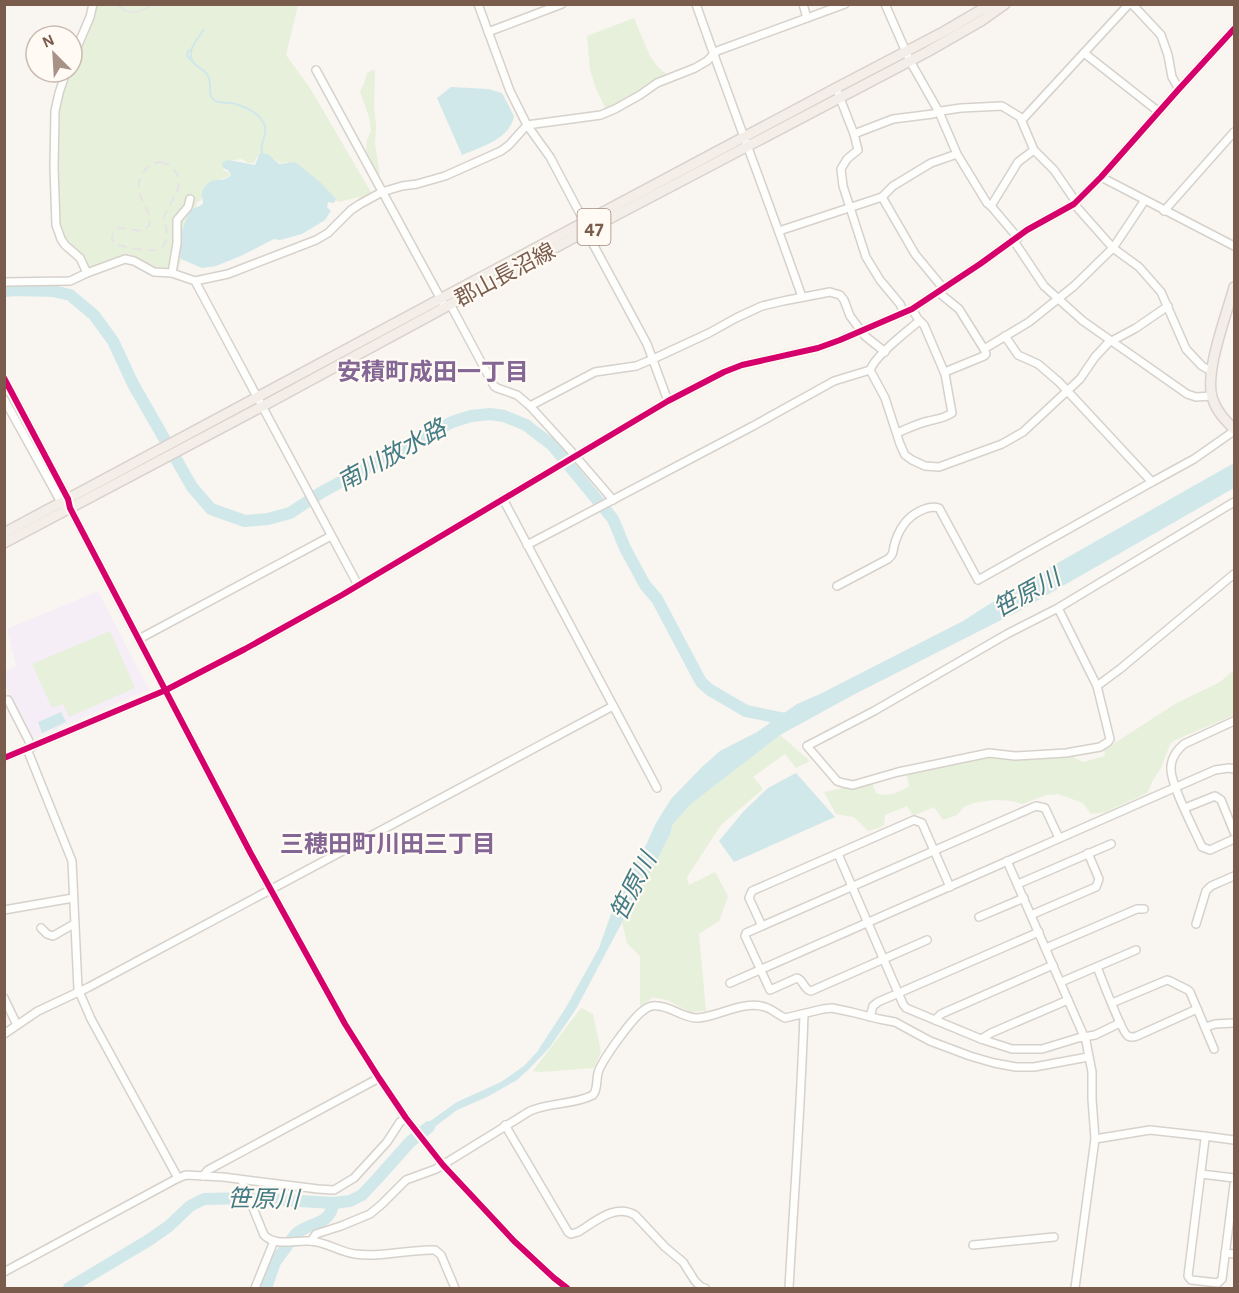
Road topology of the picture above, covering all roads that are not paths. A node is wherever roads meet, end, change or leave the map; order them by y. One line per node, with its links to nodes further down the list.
1 (93, 4): 13 (street)
2 (478, 4): 14 (street)
3 (562, 4): 14 (street)
4 (696, 4): 16 (street)
5 (803, 4): 11 (street)
6 (845, 4): 11 (street)
7 (885, 4): 17 (street)
8 (990, 4): 17 (main road, 郡山長沼線 / 47)
9 (1005, 4): 17 (main road, 郡山長沼線 / 47)
10 (1131, 4): 15 (street); 21 (street)
11 (807, 18): 16 (street)
12 (1234, 29): 21 (street)
13 (84, 31)
14 (488, 32): 26 (street)
15 (1084, 53): 24 (street); 25 (street)
16 (713, 54): 26 (street); 29 (street)
17 (908, 56): 20 (main road, 郡山長沼線 / 47); 22 (main road, 郡山長沼線 / 47); 23 (street)
18 (316, 70): 33 (street)
19 (62, 84): 46 (street)
20 (836, 88): 22 (street); 29 (main road, 郡山長沼線 / 47)
21 (1179, 88): 24 (street)
22 (840, 98): 28 (street); 29 (main road, 郡山長沼線 / 47)
23 (939, 112): 25 (street); 28 (street); 31 (street)
24 (1159, 112): 32 (street)
25 (1022, 120): 30 (street)
26 (527, 125): 33 (street); 41 (street)
27 (1234, 132): 40 (street)
28 (855, 134): 39 (street)
29 (746, 142): 41 (main road, 郡山長沼線 / 47); 42 (street)
30 (1034, 150): 37 (street); 38 (street)
31 (957, 154): 34 (street); 38 (street)
32 (1101, 177): 36 (street); 37 (street)
33 (382, 192): 48 (street); 54 (street)
34 (882, 197): 39 (street); 51 (street)
35 (190, 199): 47 (street)
36 (1145, 200): 40 (street); 45 (street)
37 (1075, 203): 43 (street); 45 (street)
38 (991, 206): 43 (street)
39 (850, 208): 42 (street); 57 (street)
40 (1164, 211): 44 (street)
41 (586, 228): 54 (main road, 郡山長沼線 / 47); 64 (street)
42 (779, 231): 52 (street)
43 (1016, 239): 51 (street); 53 (street)
44 (1234, 246)
45 (1113, 248): 53 (street); 55 (street)
46 (87, 273): 47 (street); 49 (street)
47 (172, 273): 48 (street)
48 (195, 281): 73 (street)
49 (4, 282)
50 (1234, 287): 66 (main road)
51 (941, 290): 56 (street); 62 (street)
52 (802, 297): 59 (street); 64 (street)
53 (1058, 298): 60 (street); 61 (street)
54 (445, 303): 73 (main road, 郡山長沼線 / 47); 74 (street)
55 (1168, 306): 61 (street); 66 (street)
56 (912, 309): 57 (street); 58 (street)
57 (904, 313): 59 (street)
58 (919, 320): 63 (street); 67 (street)
59 (862, 332): 63 (street); 72 (street)
60 (1005, 336): 62 (street); 69 (street)
61 (1111, 341): 69 (street); 70 (street)
62 (984, 349): 67 (street)
63 (885, 352): 65 (street)
64 (653, 359): 72 (street); 74 (street)
65 (870, 370): 76 (street); 80 (street)
66 (1211, 371): 70 (main road)
67 (945, 372): 76 (street)
68 (4, 378): 82 (street)
69 (1066, 391): 76 (street); 78 (street)
70 (1212, 396): 75 (main road)
71 (4, 399): 82 (street)
72 (668, 401): 77 (street)
73 (260, 402): 82 (main road, 郡山長沼線 / 47); 84 (street)
74 (530, 406): 77 (street)
75 (1234, 430): 78 (street)
76 (897, 433)
77 (574, 457): 79 (street); 80 (street)
78 (1152, 482): 89 (street)
79 (503, 499): 86 (street); 88 (street)
80 (613, 500): 86 (street)
81 (1234, 501): 90 (street)
82 (66, 504): 83 (main road, 郡山長沼線 / 47); 85 (main road, 郡山長沼線 / 47); 91 (street)
83 (4, 533)
84 (331, 536): 88 (street); 91 (street)
85 (4, 543)
86 (527, 545): 95 (street)
87 (1234, 574): 92 (street)
88 (358, 585): 93 (street)
89 (837, 586)
90 (1058, 608): 92 (street); 92 (street)
91 (139, 639): 93 (street)
92 (1097, 686)
93 (166, 690): 97 (street); 115 (street)
94 (4, 701): 97 (street)
95 (613, 706): 100 (street); 115 (street)
96 (1234, 721): 101 (street)
97 (29, 748): 98 (street); 116 (street)
98 (4, 758)
99 (1234, 769): 101 (street)
100 (657, 788)
101 (1176, 788): 102 (street); 104 (street)
102 (1185, 808): 103 (street); 105 (street)
103 (1234, 832)
104 (1059, 838): 107 (street); 110 (street)
105 (1234, 839)
106 (1111, 844): 108 (street)
107 (935, 851): 109 (street); 113 (street); 114 (street)
108 (1088, 853): 112 (street); 120 (street)
109 (838, 854): 113 (street); 125 (street)
110 (1007, 861): 112 (street); 114 (street)
111 (1234, 876): 124 (street)
112 (1018, 884): 117 (street)
113 (853, 887): 122 (street); 125 (street)
114 (950, 887): 122 (street)
115 (271, 890): 137 (street); 155 (street)
116 (73, 898): 118 (street); 123 (street)
117 (1024, 898): 120 (street); 121 (street)
118 (4, 909)
119 (1144, 909): 129 (street)
120 (1031, 915): 127 (street)
121 (979, 917)
122 (868, 922): 131 (street); 134 (street)
123 (74, 924): 126 (street); 137 (street)
124 (1196, 924)
125 (762, 926): 134 (street)
126 (40, 928)
127 (1038, 932): 129 (street); 138 (street)
128 (927, 940): 131 (street)
129 (1046, 948): 132 (street)
130 (1136, 950): 133 (street)
131 (885, 959): 134 (street); 138 (street)
132 (1053, 965): 135 (street); 145 (street)
133 (1097, 967): 135 (street); 141 (street)
134 (760, 970): 136 (street)
135 (1061, 982): 140 (street)
136 (730, 983)
137 (79, 993): 148 (street); 164 (street)
138 (899, 993): 144 (street); 145 (street)
139 (4, 998): 148 (street)
140 (1068, 1000): 151 (street); 152 (street)
141 (1112, 1003): 142 (street); 146 (street)
142 (1197, 1009): 146 (street); 149 (street)
143 (804, 1014): 144 (street); 157 (street); 180 (street)
144 (870, 1017): 154 (street)
145 (935, 1020): 152 (street)
146 (1120, 1023): 151 (street)
147 (1234, 1023): 149 (street)
148 (17, 1025): 150 (street)
149 (1206, 1027): 153 (street)
150 (4, 1034)
151 (1084, 1036): 152 (street); 154 (street)
152 (981, 1039)
153 (1214, 1049)
154 (1088, 1057): 159 (street)
155 (379, 1078): 156 (street); 163 (street)
156 (406, 1118): 161 (street); 166 (street)
157 (506, 1125): 161 (street); 179 (street)
158 (1204, 1136): 159 (street); 160 (street); 162 (street)
159 (1095, 1139): 181 (street)
160 (1234, 1140)
161 (443, 1165): 171 (street); 178 (street)
162 (1201, 1174): 165 (street); 173 (street)
163 (203, 1176): 164 (street); 166 (street)
164 (178, 1178): 175 (street)
165 (1234, 1178)
166 (242, 1181): 170 (street)
167 (1234, 1185): 168 (street)
168 (1233, 1215): 173 (street)
169 (1054, 1237): 172 (street)
170 (275, 1241): 171 (street); 176 (street)
171 (308, 1241): 177 (street)
172 (973, 1245)
173 (1225, 1253): 174 (street)
174 (1234, 1254)
175 (4, 1272)
176 (255, 1288)
177 (455, 1288)
178 (567, 1288)
179 (705, 1288)
180 (789, 1288)
181 (1075, 1288)

